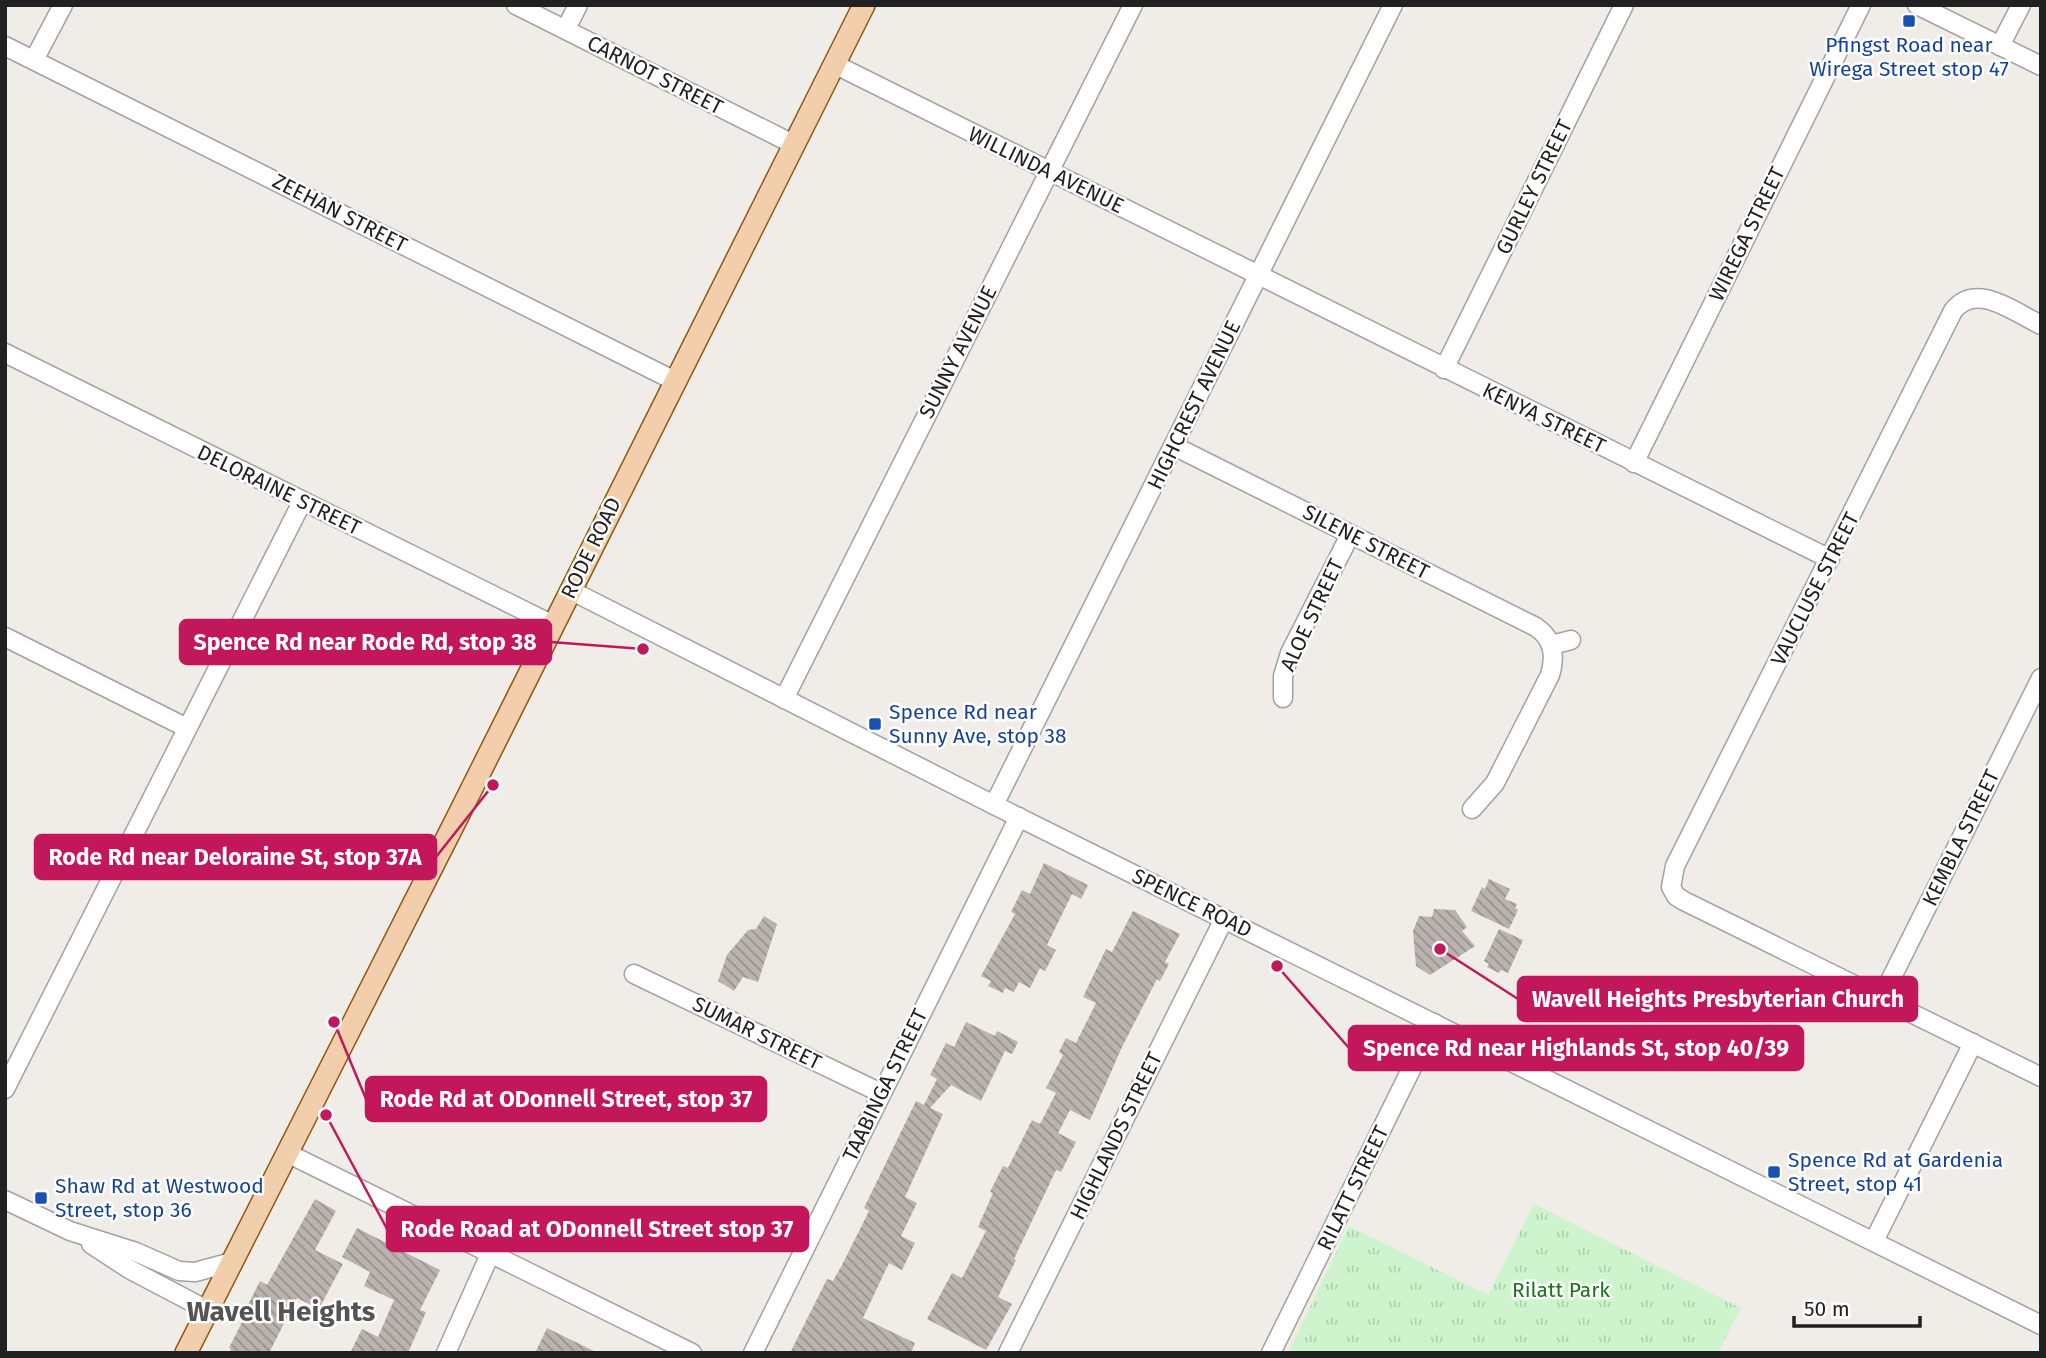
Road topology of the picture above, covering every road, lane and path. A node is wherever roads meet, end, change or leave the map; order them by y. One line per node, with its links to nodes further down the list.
1 (63, 5): 14 (street)
2 (516, 5): 11 (street, CARNOT STREET)
3 (578, 5): 11 (street)
4 (864, 5): 15 (main road, RODE ROAD)
5 (1133, 5): 18 (street, SUNNY AVENUE)
6 (1393, 5): 19 (street, HIGHCREST AVENUE)
7 (1624, 5): 22 (street, GURLEY STREET)
8 (1861, 5): 25 (street, WIREGA STREET)
9 (1917, 5): 13 (street)
10 (2021, 5): 13 (street)
11 (566, 29): 17 (street, CARNOT STREET)
12 (5, 46): 14 (street, ZEEHAN STREET)
13 (2000, 46): 16 (street)
14 (34, 60): 23 (street, ZEEHAN STREET)
15 (834, 64): 17 (main road, RODE ROAD); 18 (street, WILLINDA AVENUE)
16 (2041, 66)
17 (793, 145): 23 (main road, RODE ROAD)
18 (1049, 172): 19 (street, WILLINDA AVENUE); 36 (street, SUNNY AVENUE)
19 (1258, 276): 22 (street, KENYA STREET); 24 (street, HIGHCREST AVENUE)
20 (2041, 325): 28 (street, VAUCLUSE STREET)
21 (5, 353): 26 (street, DELORAINE STREET)
22 (1444, 369): 25 (street, KENYA STREET)
23 (675, 381): 29 (main road, RODE ROAD)
24 (1174, 446): 27 (street, SILENE STREET); 38 (street, HIGHCREST AVENUE)
25 (1634, 463): 28 (street, KENYA STREET)
26 (302, 502): 30 (street, DELORAINE STREET); 37 (street)
27 (1350, 535): 33 (street, SILENE STREET); 35 (street, ALOE STREET)
28 (1830, 559): 43 (street, VAUCLUSE STREET)
29 (570, 590): 30 (main road, RODE ROAD); 36 (street, SPENCE ROAD)
30 (553, 625): 49 (main road, RODE ROAD)
31 (5, 637): 37 (street)
32 (1570, 640): 33 (street)
33 (1552, 645): 39 (street)
34 (2041, 678): 43 (street, KEMBLA STREET)
35 (1283, 698)
36 (784, 699): 38 (street, SPENCE ROAD)
37 (187, 728): 47 (street)
38 (994, 805): 40 (street, SPENCE ROAD)
39 (1472, 809)
40 (1018, 817): 41 (street, SPENCE ROAD); 48 (street, TAABINGA STREET)
41 (1224, 919): 44 (street, SPENCE ROAD); 61 (street, HIGHLANDS STREET)
42 (634, 974): 48 (street, SUMAR STREET)
43 (1881, 999): 45 (street)
44 (1434, 1023): 52 (street, SPENCE ROAD); 62 (street, RILATT STREET)
45 (1973, 1044): 46 (street); 52 (street)
46 (2041, 1077)
47 (5, 1088)
48 (881, 1093): 60 (street, TAABINGA STREET)
49 (286, 1153): 53 (street); 54 (main road, RODE ROAD)
50 (5, 1200): 51 (street)
51 (70, 1231): 54 (street); 55 (street)
52 (1874, 1241): 56 (street, SPENCE ROAD)
53 (491, 1252): 58 (street); 59 (street)
54 (232, 1262): 55 (main road, RODE ROAD)
55 (207, 1310): 57 (main road, RODE ROAD)
56 (2041, 1325)
57 (186, 1353)
58 (446, 1353)
59 (692, 1353)
60 (752, 1353)
61 (1008, 1353)
62 (1271, 1353)

